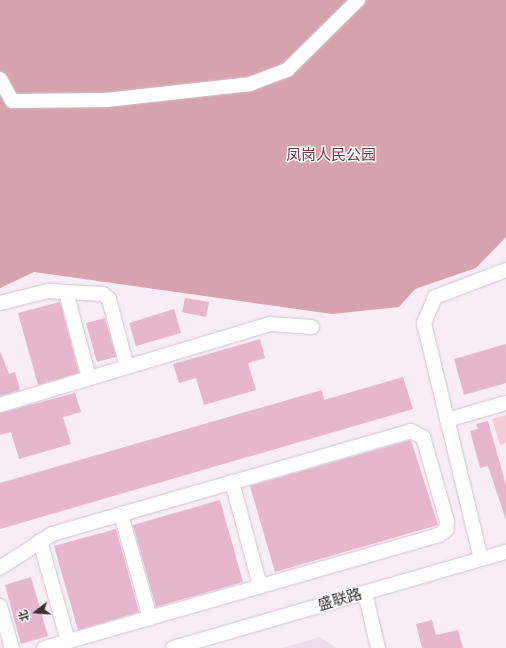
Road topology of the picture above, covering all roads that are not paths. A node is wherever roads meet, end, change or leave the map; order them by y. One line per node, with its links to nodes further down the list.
1 (358, 0): 2 (street)
2 (0, 78)
3 (506, 270): 11 (street)
4 (66, 292): 5 (street); 7 (street); 8 (street)
5 (0, 303)
6 (312, 327): 7 (street)
7 (127, 367): 8 (street)
8 (89, 378): 10 (street)
9 (506, 403): 11 (street)
10 (0, 405)
11 (447, 420): 16 (street)
12 (232, 482): 13 (street); 18 (street); 18 (street)
13 (121, 514): 14 (street); 21 (street)
14 (40, 541): 17 (street); 22 (street)
15 (506, 552): 16 (street, 盛联路)
16 (481, 559): 19 (street, 盛联路)
17 (0, 568)
18 (260, 586): 21 (street)
19 (365, 593): 25 (street, 盛联路); 26 (street)
20 (0, 606): 23 (street)
21 (150, 618): 22 (street)
22 (68, 641): 24 (street)
23 (12, 648)
24 (44, 648)
25 (173, 648)
26 (378, 648)

